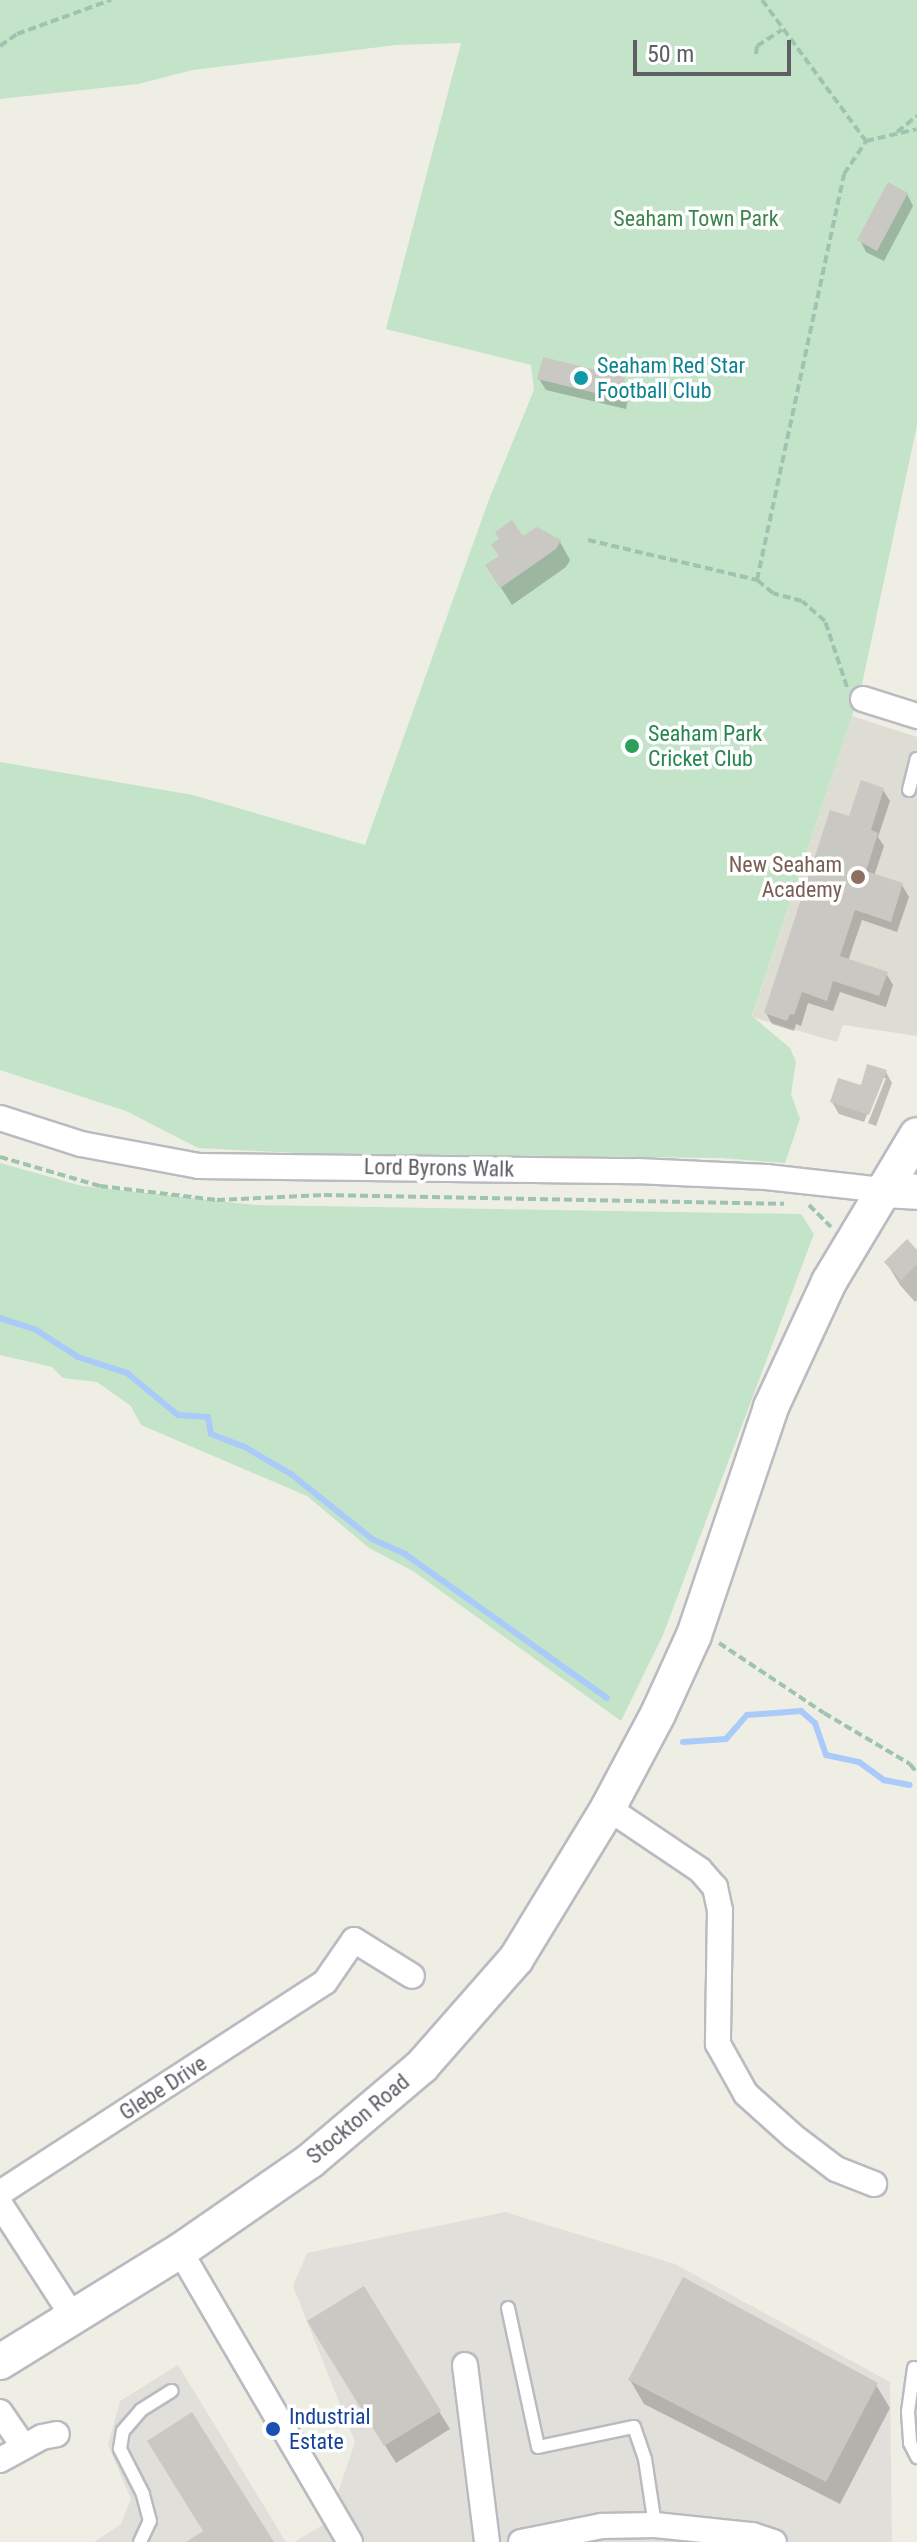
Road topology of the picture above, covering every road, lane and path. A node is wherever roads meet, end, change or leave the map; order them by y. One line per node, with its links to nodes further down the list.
1 (111, 0): 4 (path)
2 (762, 0): 3 (path)
3 (782, 30): 5 (path); 9 (path)
4 (0, 46)
5 (756, 54)
6 (917, 116): 8 (path)
7 (917, 129): 8 (path)
8 (895, 134): 9 (path)
9 (866, 141): 11 (path)
10 (588, 540): 11 (path)
11 (757, 580): 12 (path)
12 (863, 699): 13 (street)
13 (917, 716)
14 (917, 759): 15 (lane)
15 (909, 790)
16 (0, 1118): 19 (street, Lord Byrons Walk)
17 (917, 1135): 19 (main road, Stockton Road)
18 (0, 1157): 20 (path)
19 (900, 1191): 23 (main road, Stockton Road)
20 (793, 1204)
21 (808, 1204): 22 (path)
22 (835, 1230)
23 (694, 1635): 24 (path); 25 (main road, Stockton Road)
24 (917, 1773)
25 (615, 1795): 27 (street); 30 (main road, Stockton Road)
26 (412, 1976): 28 (street, Glebe Drive)
27 (874, 2184)
28 (0, 2193)
29 (0, 2204): 32 (street)
30 (180, 2251): 32 (main road, Stockton Road); 45 (street)
31 (508, 2308): 42 (lane)
32 (73, 2317): 33 (main road, Stockton Road)
33 (0, 2362)
34 (465, 2365): 46 (street)
35 (914, 2368): 40 (lane)
36 (172, 2391): 44 (lane)
37 (0, 2412): 39 (street)
38 (57, 2434): 39 (street)
39 (24, 2447): 41 (street)
40 (917, 2457)
41 (0, 2460)
42 (655, 2525): 43 (street); 48 (street)
43 (603, 2534): 47 (street)
44 (140, 2542)
45 (350, 2542)
46 (487, 2542)
47 (521, 2542)
48 (774, 2542)

